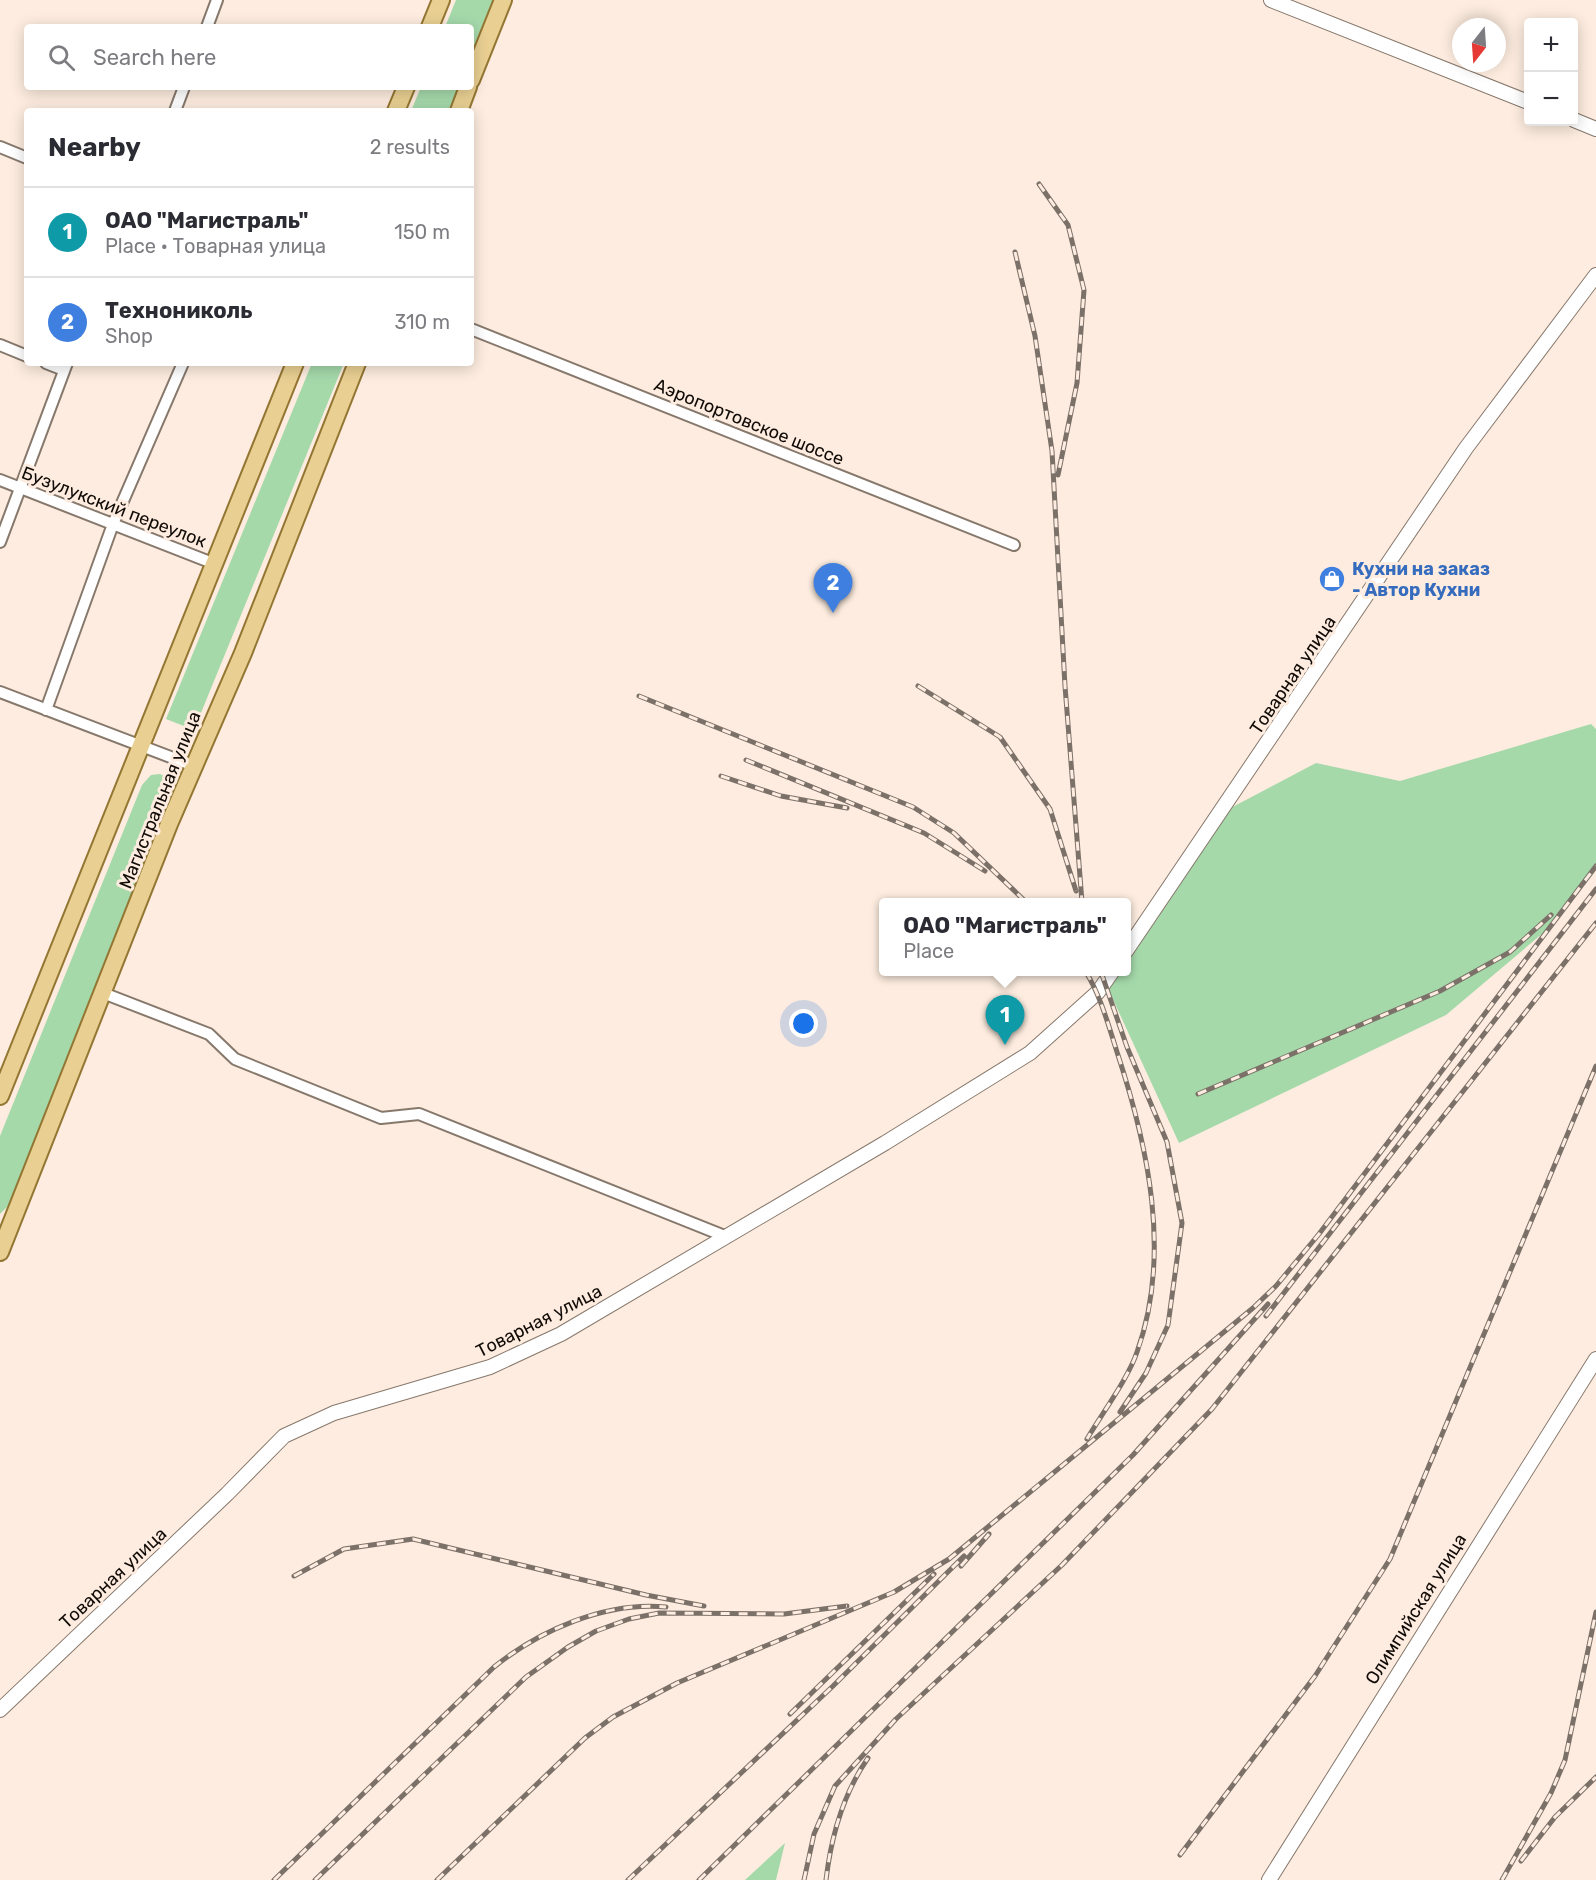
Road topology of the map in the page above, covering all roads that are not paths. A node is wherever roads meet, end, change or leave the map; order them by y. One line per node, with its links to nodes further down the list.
1 (217, 0): 5 (street)
2 (503, 0): 7 (main road)
3 (1271, 0): 11 (street)
4 (438, 1): 6 (main road)
5 (208, 24)
6 (431, 24)
7 (474, 72)
8 (183, 90): 12 (street)
9 (405, 90): 13 (main road)
10 (467, 90): 14 (main road)
11 (1524, 100)
12 (176, 108)
13 (397, 108)
14 (460, 108)
15 (1578, 122): 16 (street)
16 (1596, 129)
17 (0, 147): 18 (street)
18 (24, 157)
19 (1596, 275): 37 (street, Товарная улица)
20 (474, 330): 31 (street, Аэропортовское шоссе)
21 (0, 345): 22 (street)
22 (24, 355)
23 (182, 366): 29 (street)
24 (295, 366): 32 (main road, Магистральная улица)
25 (356, 366): 36 (main road, Магистральная улица)
26 (66, 367): 28 (street)
27 (0, 480): 28 (street, Бузулукский переулок)
28 (20, 488): 29 (street, Бузулукский переулок); 30 (street)
29 (113, 524): 32 (street, Бузулукский переулок); 34 (street)
30 (0, 542)
31 (1014, 545)
32 (215, 564): 35 (main road, Магистральная улица)
33 (0, 692): 34 (street)
34 (46, 710): 35 (street)
35 (142, 746): 36 (street); 40 (main road, Магистральная улица)
36 (194, 766): 39 (main road, Магистральная улица)
37 (1131, 944)
38 (1109, 976): 42 (street, Товарная улица)
39 (103, 993): 41 (main road, Магистральная улица); 42 (street)
40 (0, 1096)
41 (5, 1224): 43 (main road, Магистральная улица)
42 (727, 1237): 45 (street, Товарная улица)
43 (0, 1252)
44 (1596, 1359): 46 (street, Олимпийская улица)
45 (0, 1710)
46 (1269, 1880)

